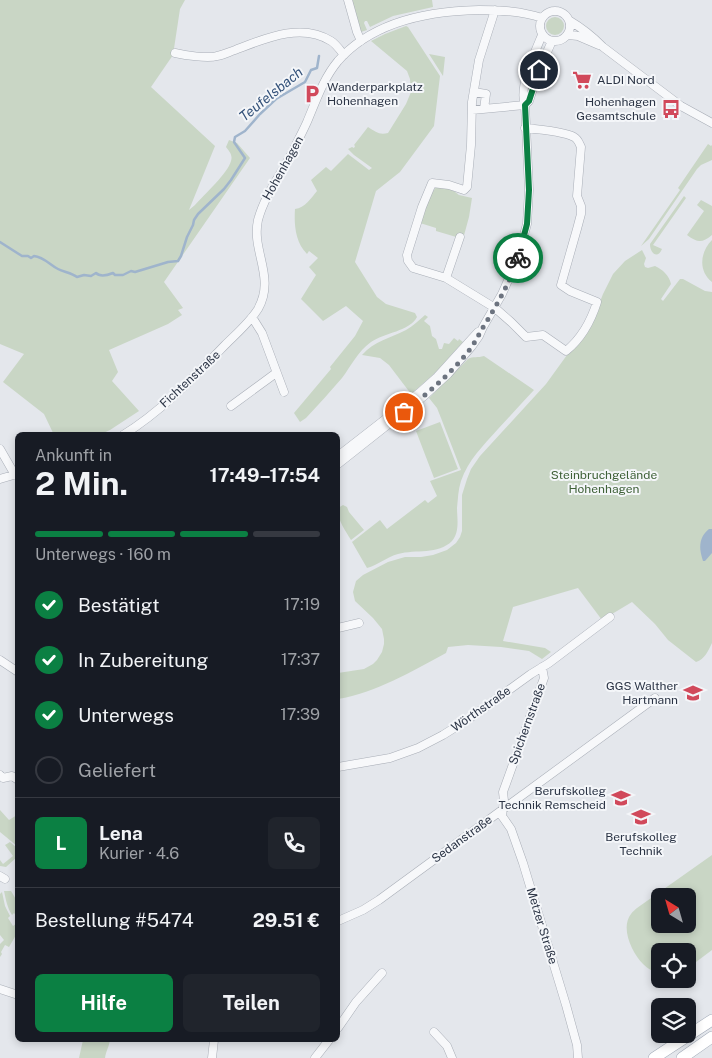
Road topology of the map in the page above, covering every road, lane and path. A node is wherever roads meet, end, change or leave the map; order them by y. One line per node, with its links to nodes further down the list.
1 (348, 0): 7 (street)
2 (495, 10): 3 (street, Hohenhagen); 7 (street, Hohenhagen); 12 (street)
3 (542, 18): 4 (street); 5 (street)
4 (570, 21): 6 (street); 9 (street)
5 (542, 34): 8 (street); 13 (street)
6 (568, 35): 8 (street); 9 (street)
7 (361, 41): 11 (street, Hohenhagen)
8 (552, 41): 13 (street)
9 (603, 47): 16 (street)
10 (175, 52): 11 (street)
11 (344, 55): 21 (street, Hohenhagen)
12 (474, 92): 14 (street); 15 (street)
13 (525, 105): 14 (street); 17 (street)
14 (484, 109): 15 (street)
15 (472, 110): 19 (street)
16 (712, 123)
17 (525, 128): 20 (street); 20 (street)
18 (460, 238): 19 (street)
19 (446, 278): 20 (street)
20 (494, 308): 22 (street)
21 (252, 317): 23 (street); 26 (street, Fichtenstraße)
22 (483, 327): 28 (street); 29 (street)
23 (276, 373): 24 (street); 25 (street)
24 (284, 392)
25 (231, 406)
26 (127, 432)
27 (0, 449): 30 (street)
28 (340, 454)
29 (340, 462)
30 (15, 472)
31 (15, 474): 32 (street)
32 (0, 479)
33 (610, 617): 37 (street, Wörthstraße)
34 (360, 623): 35 (street)
35 (340, 628)
36 (0, 660): 38 (street)
37 (542, 667): 40 (street, Wörthstraße); 43 (street, Spichernstraße)
38 (15, 670)
39 (655, 698): 43 (street, Sedanstraße)
40 (340, 767)
41 (0, 775): 42 (street)
42 (15, 778)
43 (502, 810): 44 (street, Sedanstraße); 54 (street, Metzer Straße)
44 (340, 920)
45 (382, 973): 49 (street)
46 (0, 989): 47 (street)
47 (15, 994)
48 (712, 1020): 60 (main road)
49 (340, 1025)
50 (434, 1032): 57 (street)
51 (712, 1037): 61 (main road)
52 (214, 1042): 55 (street)
53 (327, 1042): 56 (street)
54 (577, 1045): 58 (street, Metzer Straße); 59 (street, Metzer Straße)
55 (212, 1058)
56 (315, 1058)
57 (452, 1058)
58 (578, 1058)
59 (585, 1058)
60 (654, 1058)
61 (682, 1058)

